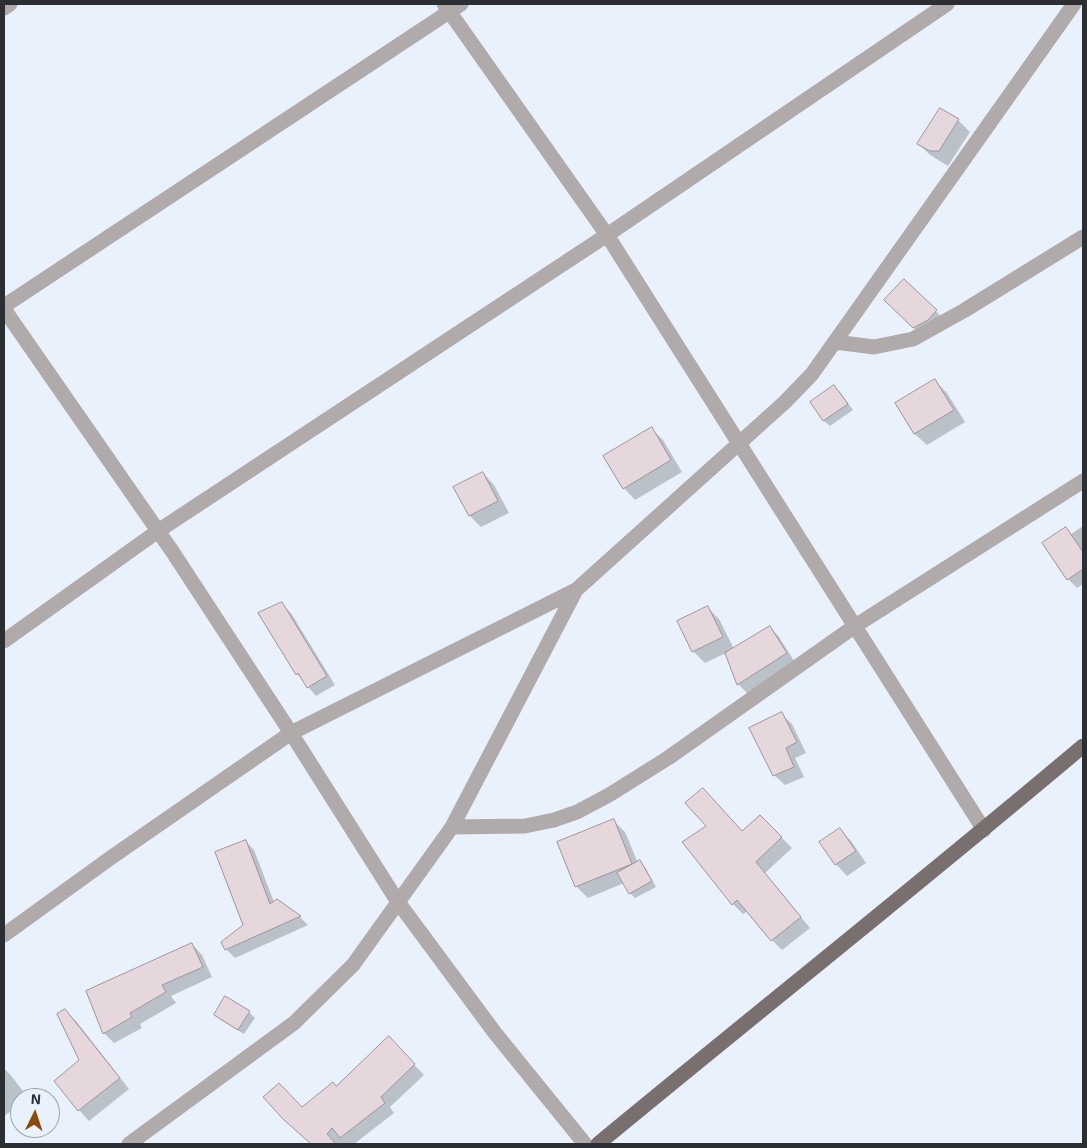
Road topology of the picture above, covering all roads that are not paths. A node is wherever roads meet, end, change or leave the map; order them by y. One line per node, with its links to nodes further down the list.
1 (10, 4): 5 (street)
2 (947, 4): 6 (street)
3 (1074, 4): 9 (street)
4 (451, 6): 6 (street); 8 (street)
5 (4, 8)
6 (606, 236): 10 (street); 12 (street)
7 (1083, 237): 9 (street)
8 (4, 307): 12 (street)
9 (835, 342): 10 (street)
10 (739, 444): 13 (street); 14 (street)
11 (1083, 481): 14 (street)
12 (158, 531): 15 (street); 16 (street)
13 (576, 590): 16 (street); 18 (street)
14 (855, 626): 18 (street); 19 (street)
15 (4, 641)
16 (291, 733): 20 (street); 21 (street)
17 (1083, 746): 19 (main road)
18 (452, 827): 20 (street)
19 (984, 830): 22 (main road)
20 (398, 902): 23 (street); 24 (street)
21 (4, 934)
22 (606, 1142)
23 (129, 1144)
24 (585, 1144)

